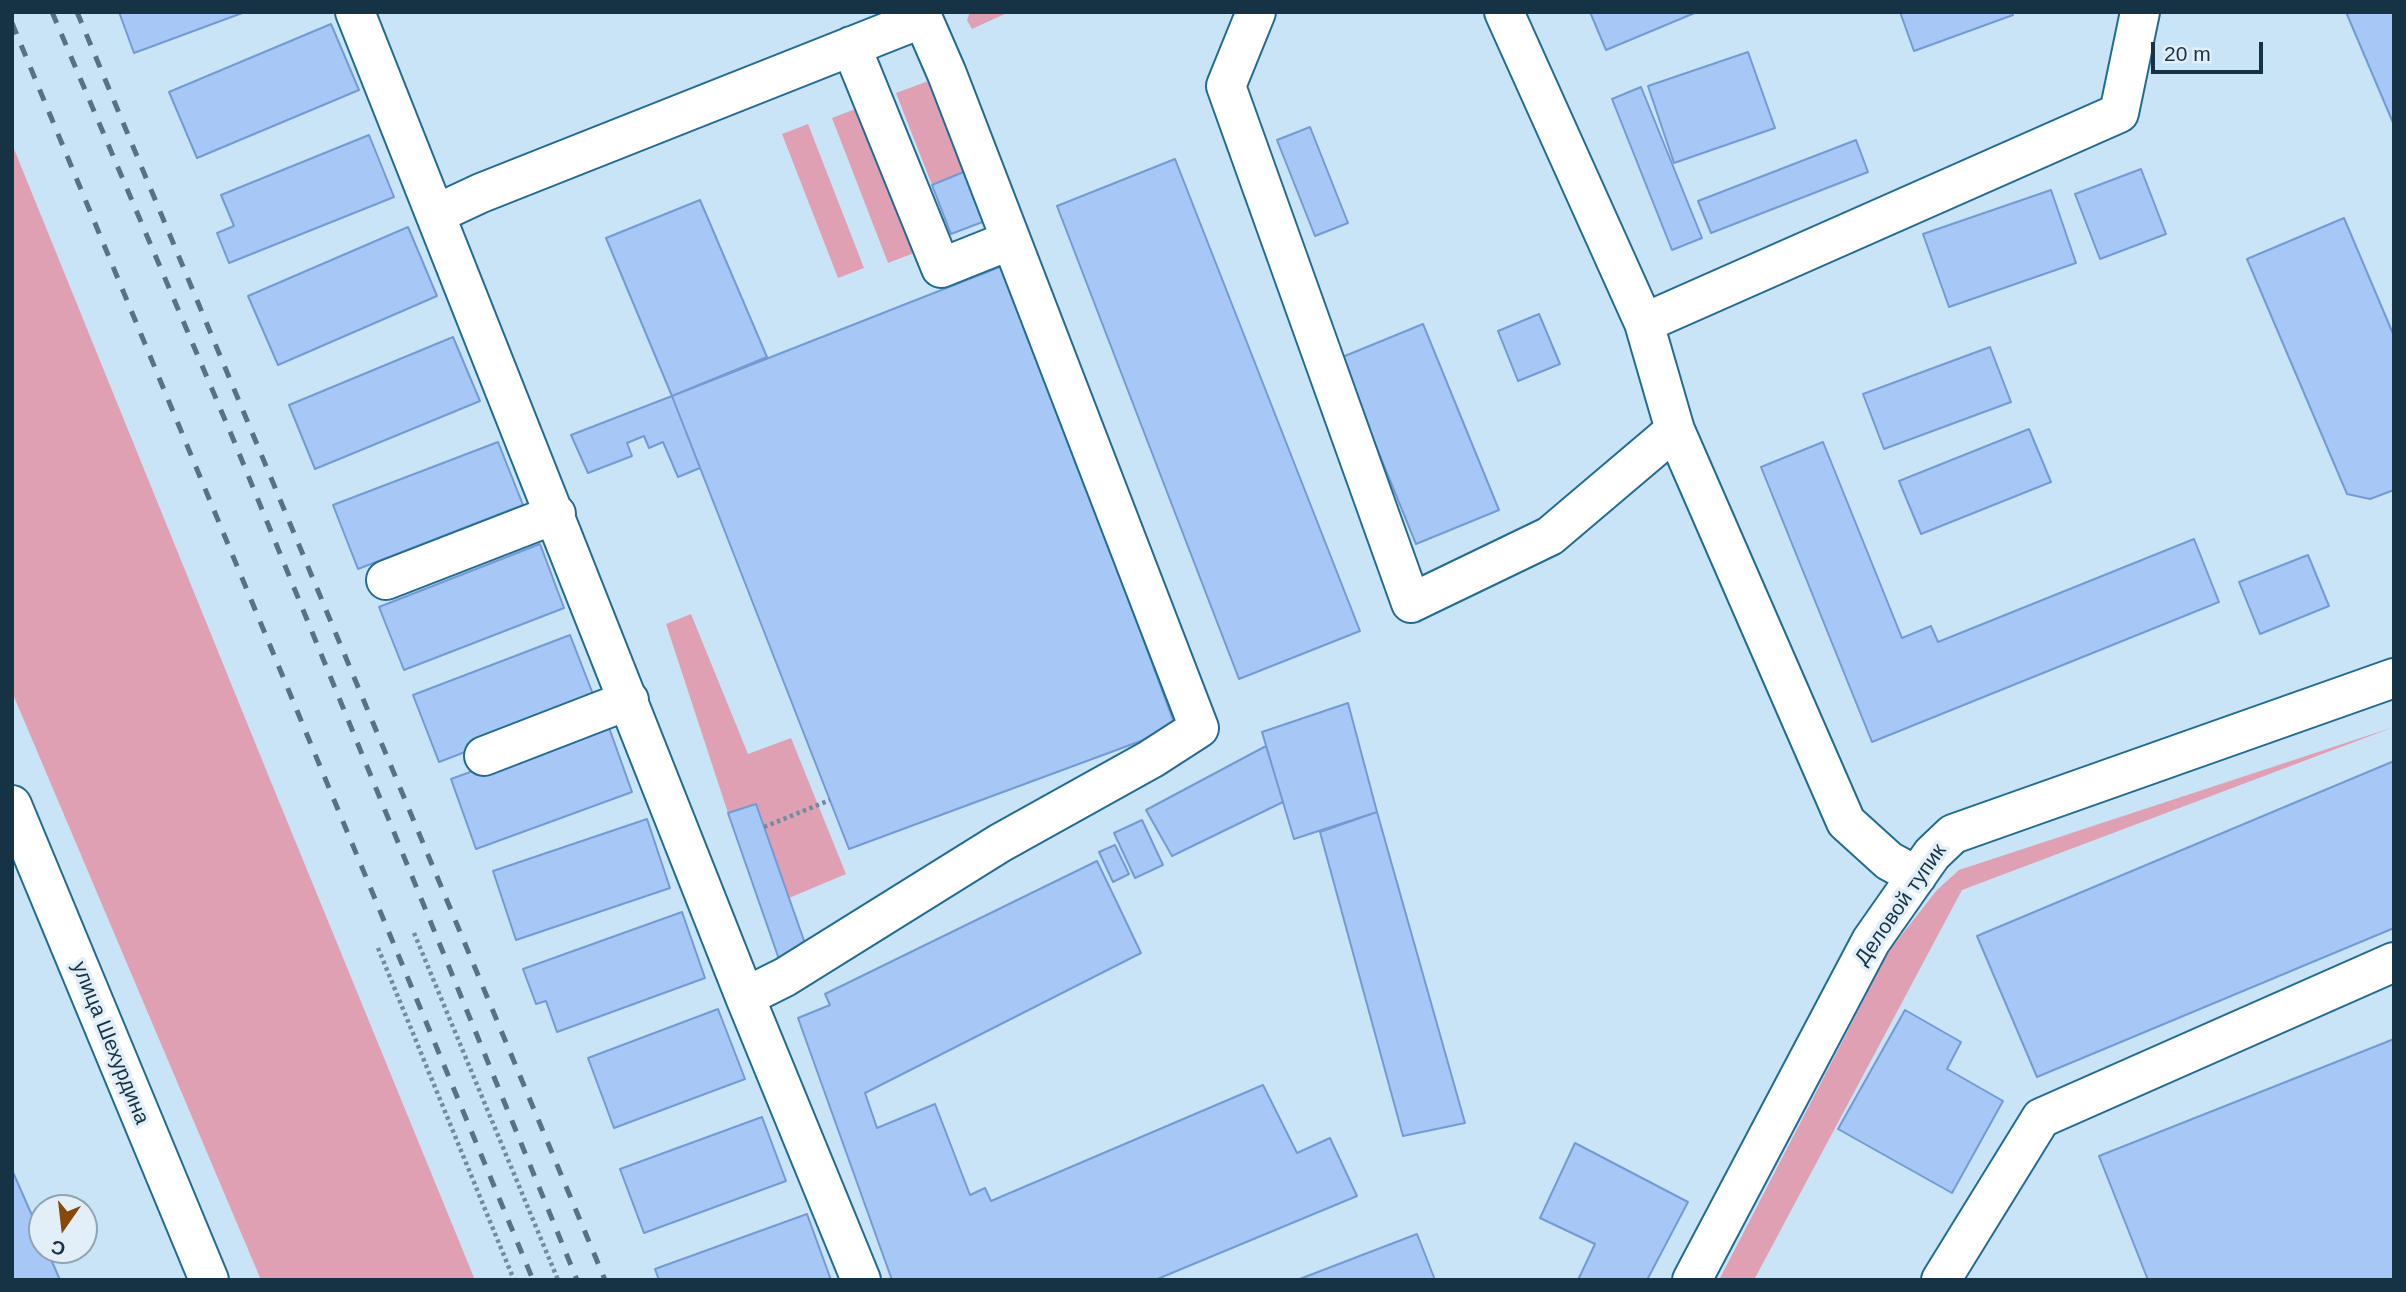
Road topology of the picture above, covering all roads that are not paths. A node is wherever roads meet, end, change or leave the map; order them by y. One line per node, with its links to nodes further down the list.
1 (355, 12): 7 (street)
2 (1256, 12): 10 (street)
3 (1504, 12): 9 (street)
4 (2140, 12): 9 (street)
5 (922, 15): 6 (street); 8 (street)
6 (851, 47): 7 (street); 8 (street)
7 (436, 214): 11 (street)
8 (1011, 240): 19 (street)
9 (1644, 323): 10 (street)
10 (1675, 430): 17 (street)
11 (556, 513): 12 (street); 14 (street)
12 (386, 580)
13 (2394, 678): 17 (street, Деловой тупик)
14 (629, 701): 15 (street); 19 (street)
15 (484, 756)
16 (12, 805): 20 (street, улица Шехурдина)
17 (1917, 876): 22 (street, Деловой тупик)
18 (2394, 962): 23 (street)
19 (745, 997): 21 (street)
20 (209, 1280)
21 (861, 1280)
22 (1692, 1280)
23 (1941, 1280)

